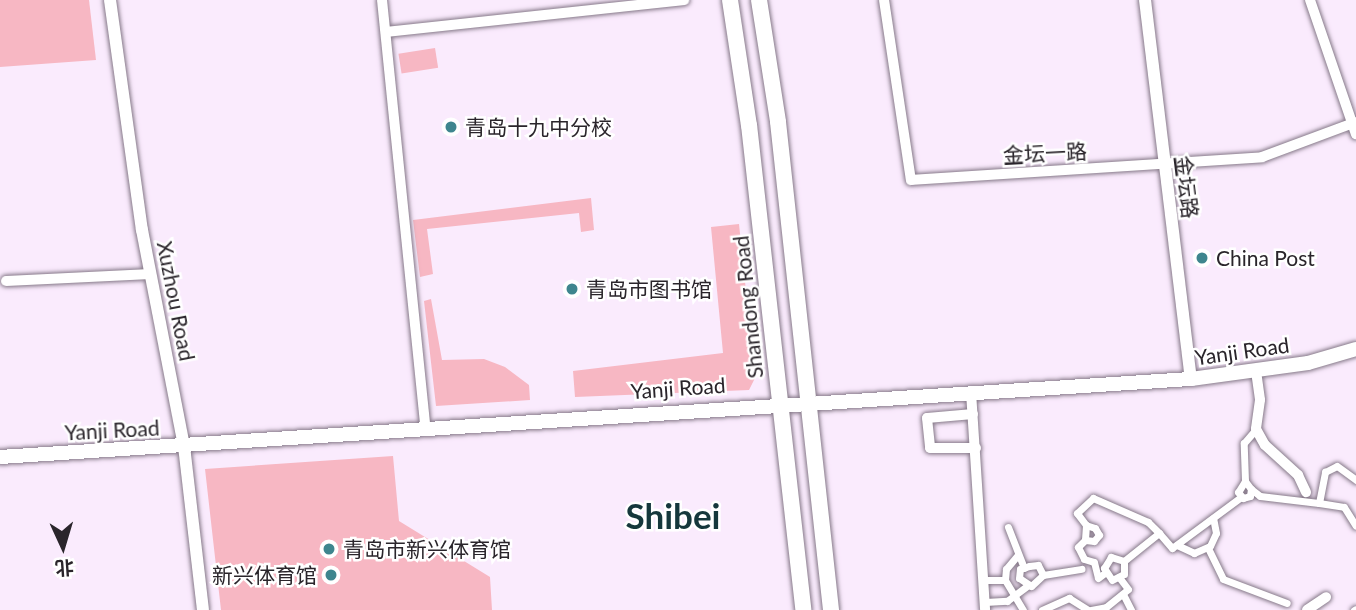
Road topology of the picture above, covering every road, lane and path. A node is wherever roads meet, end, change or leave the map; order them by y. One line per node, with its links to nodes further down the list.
1 (110, 0): 12 (street, Xuzhou Road)
2 (382, 0): 9 (street)
3 (684, 0): 9 (street)
4 (730, 0): 19 (main road, Shandong Road)
5 (759, 0): 18 (main road)
6 (884, 0): 11 (street, 金坛一路)
7 (1144, 0): 11 (street, 金坛路)
8 (1310, 0): 10 (street)
9 (386, 32): 21 (street)
10 (1355, 126): 11 (street, 金坛一路)
11 (1165, 165): 16 (street, 金坛路)
12 (151, 274): 13 (street); 23 (street, Xuzhou Road)
13 (6, 281)
14 (1356, 349): 15 (main road, Yanji Road)
15 (1255, 371): 16 (main road, Yanji Road); 22 (street)
16 (1191, 379): 17 (main road, Yanji Road)
17 (971, 392): 18 (main road, Yanji Road); 20 (street)
18 (808, 402): 19 (main road, Yanji Road); 59 (main road)
19 (780, 403): 21 (main road, Yanji Road); 58 (main road, Shandong Road)
20 (973, 414): 24 (street); 24 (street)
21 (425, 427): 23 (main road, Yanji Road)
22 (1256, 429): 27 (street); 29 (street)
23 (184, 446): 25 (main road, Yanji Road); 57 (street, Xuzhou Road)
24 (976, 448): 49 (street)
25 (0, 457)
26 (1356, 480): 31 (street)
27 (1245, 481): 28 (street); 30 (street)
28 (1251, 489): 30 (street); 31 (street)
29 (1306, 492)
30 (1241, 496): 32 (street)
31 (1319, 503): 34 (street)
32 (1213, 518): 38 (street); 39 (street)
33 (1086, 525): 36 (street); 37 (street); 37 (street)
34 (1356, 526)
35 (1008, 527): 40 (street)
36 (1159, 534): 38 (street); 42 (street)
37 (1085, 540): 41 (street)
38 (1177, 545): 39 (street)
39 (1208, 548): 55 (street)
40 (1017, 556): 43 (street); 50 (street)
41 (1084, 559): 44 (street); 45 (street)
42 (1124, 561): 46 (street); 48 (street)
43 (1024, 568): 47 (street); 51 (street)
44 (1082, 569): 45 (street); 47 (street)
45 (1092, 570): 46 (street)
46 (1106, 572): 48 (street)
47 (1043, 575): 51 (street)
48 (1119, 577): 53 (street)
49 (984, 580): 50 (street); 56 (street)
50 (1005, 580): 52 (street)
51 (1028, 585): 52 (street)
52 (1016, 594): 56 (street); 60 (street)
53 (1123, 594): 62 (street); 63 (street)
54 (1326, 597): 64 (street)
55 (1287, 603)
56 (985, 606)
57 (203, 610)
58 (803, 610)
59 (831, 610)
60 (1023, 610)
61 (1042, 610): 62 (street)
62 (1089, 610)
63 (1131, 610)
64 (1307, 610)

